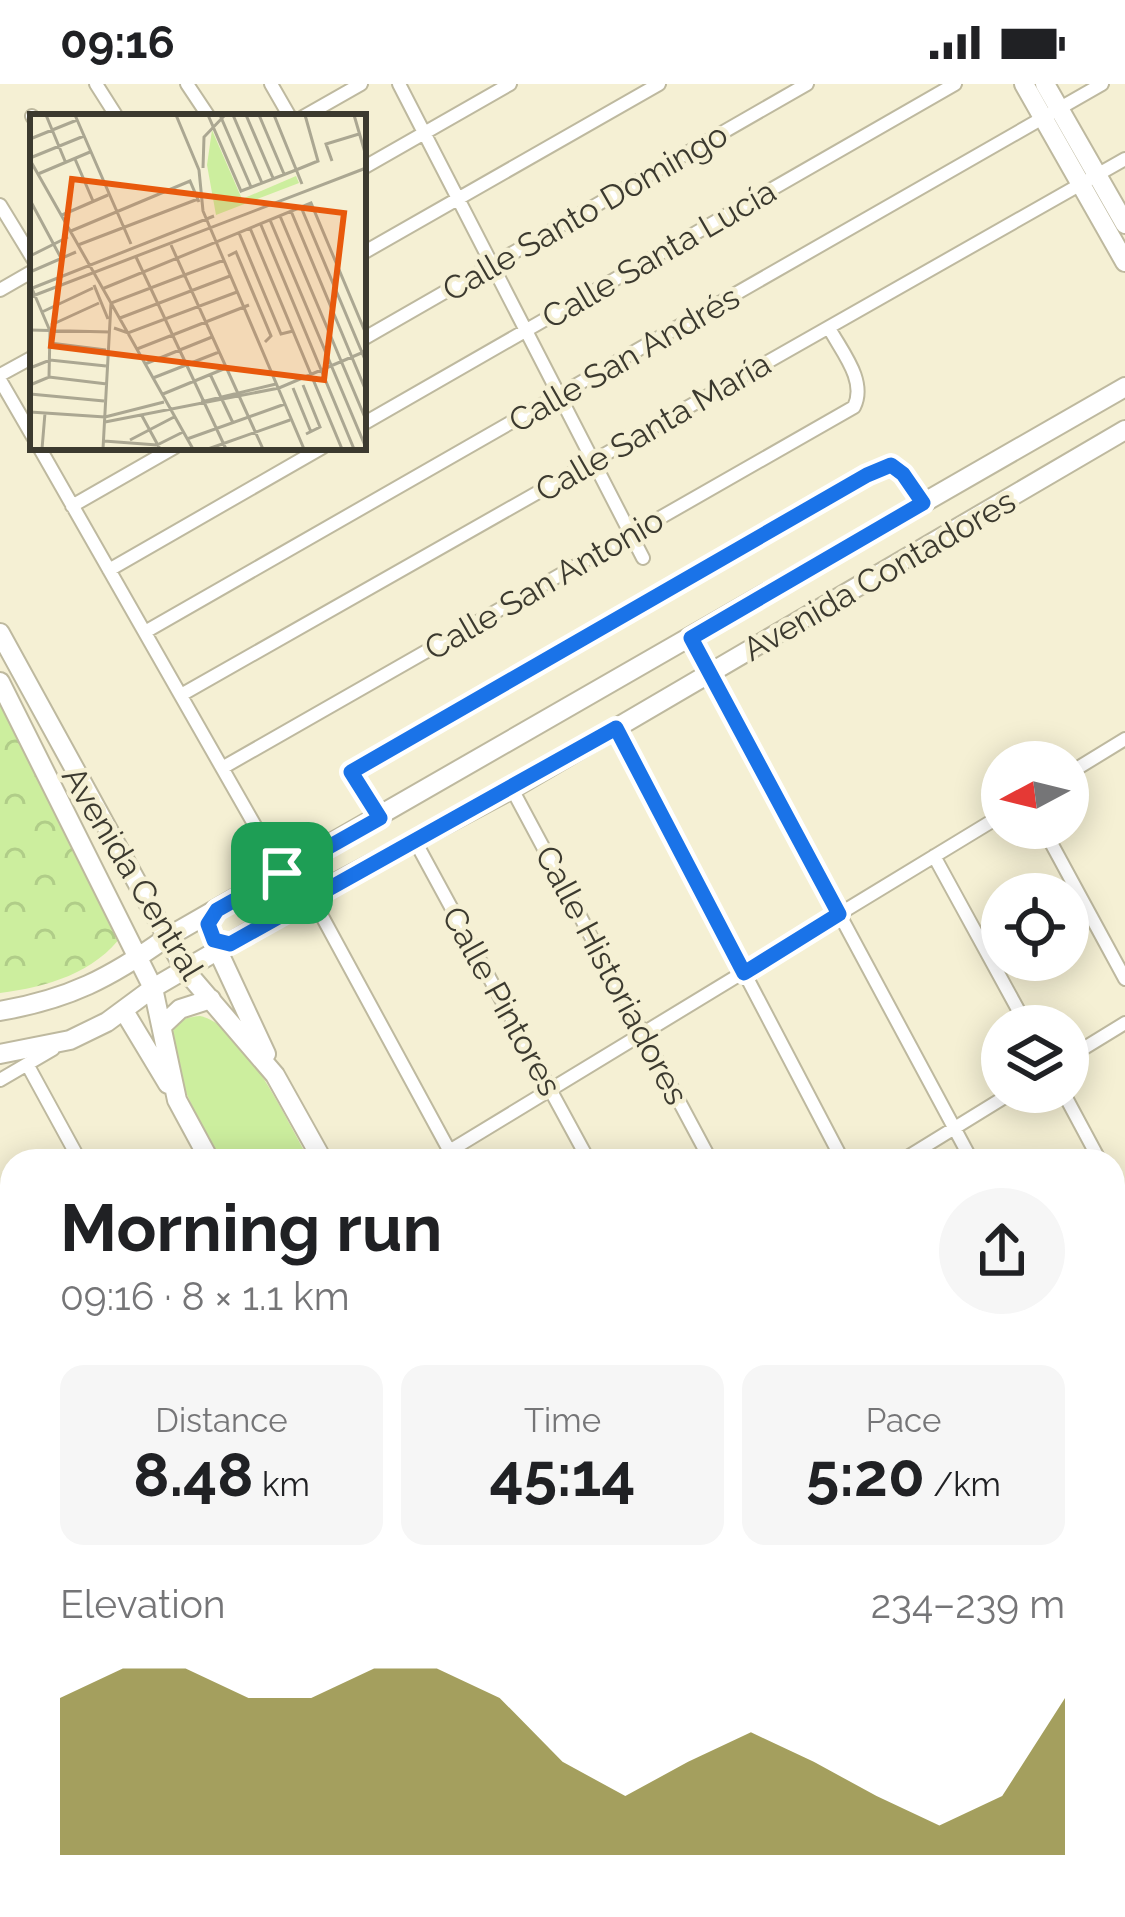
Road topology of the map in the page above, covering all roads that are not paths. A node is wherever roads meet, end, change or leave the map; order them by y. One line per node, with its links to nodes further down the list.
1 (96, 84): 13 (street)
2 (187, 84): 14 (street)
3 (271, 84): 15 (street)
4 (361, 84): 16 (street)
5 (400, 84): 18 (street)
6 (511, 84): 18 (street)
7 (659, 84): 22 (street)
8 (807, 84): 28 (street, Calle Santo Domingo)
9 (955, 84): 32 (street, Calle Santa Lucía)
10 (1024, 84): 17 (main road)
11 (1045, 84): 17 (main road)
12 (1102, 84): 17 (street, Calle San Andrés)
13 (115, 114)
14 (206, 114)
15 (288, 114)
16 (308, 114)
17 (1051, 114): 21 (main road); 37 (street, Calle San Andrés)
18 (425, 133): 20 (street); 22 (street)
19 (1125, 159): 21 (street, Calle Santa María)
20 (366, 166)
21 (1089, 180): 24 (main road); 27 (main road); 31 (street, Calle Santa María)
22 (459, 199): 25 (street); 28 (street)
23 (0, 205): 26 (street)
24 (1125, 224)
25 (366, 252)
26 (30, 255)
27 (1125, 262)
28 (493, 265): 32 (street); 33 (street, Calle Santo Domingo)
29 (30, 273): 30 (street)
30 (0, 290)
31 (829, 328): 44 (street, Calle Santa María); 47 (street, Calle San Antonio)
32 (526, 330): 37 (street); 38 (street, Calle Santa Lucía)
33 (366, 337)
34 (30, 358): 35 (street)
35 (0, 377): 40 (street)
36 (1125, 387): 45 (main road, Avenida Contadores)
37 (560, 395): 44 (street); 50 (street, Calle San Andrés)
38 (366, 422)
39 (1125, 430): 53 (main road, Avenida Contadores)
40 (30, 432)
41 (40, 450): 46 (street)
42 (170, 450): 46 (street)
43 (318, 450): 49 (street)
44 (594, 461): 47 (street); 55 (street, Calle Santa María)
45 (923, 503): 52 (main road, Avenida Contadores); 61 (street)
46 (72, 506): 49 (street)
47 (632, 534): 48 (street); 59 (street, Calle San Antonio)
48 (643, 558)
49 (109, 570): 50 (street)
50 (145, 632): 55 (street)
51 (0, 633): 70 (main road, Avenida Central)
52 (691, 638): 53 (street); 61 (main road, Avenida Contadores)
53 (711, 674): 56 (main road, Avenida Contadores); 69 (street)
54 (0, 682): 72 (main road, Avenida Central)
55 (181, 695): 59 (street)
56 (616, 728): 60 (main road, Avenida Contadores); 74 (street)
57 (1125, 740): 58 (street)
58 (1089, 761)
59 (222, 768): 66 (street)
60 (512, 788): 63 (main road, Avenida Contadores); 84 (street, Calle Historiadores)
61 (380, 818): 66 (main road, Avenida Contadores)
62 (981, 828): 65 (street)
63 (415, 842): 67 (main road, Avenida Contadores); 91 (street, Calle Pintores)
64 (1054, 849): 75 (street)
65 (934, 856): 69 (street); 79 (street)
66 (282, 873): 67 (street); 68 (main road, Avenida Contadores)
67 (311, 896): 71 (main road, Avenida Contadores); 99 (street)
68 (217, 910): 70 (main road, Avenida Contadores); 71 (main road)
69 (839, 914): 74 (street); 95 (street)
70 (166, 938): 72 (main road, Avenida Contadores); 73 (main road, Avenida Central)
71 (224, 947): 73 (main road, Avenida Contadores); 89 (main road)
72 (138, 958): 76 (main road, Avenida Central); 77 (main road, Avenida Contadores)
73 (185, 970): 76 (main road, Avenida Contadores); 78 (main road, Avenida Central)
74 (744, 973): 84 (street); 103 (street)
75 (1125, 979)
76 (153, 988): 81 (main road, Avenida Contadores); 83 (main road, Avenida Central)
77 (85, 989): 80 (main road, Avenida Contadores); 81 (main road)
78 (211, 999): 83 (main road); 89 (main road, Avenida Central)
79 (1016, 1005)
80 (0, 1010)
81 (116, 1016): 85 (main road, Avenida Contadores); 92 (main road)
82 (1125, 1023): 86 (street)
83 (162, 1026): 92 (main road, Avenida Central)
84 (643, 1034): 91 (street); 102 (street, Calle Historiadores)
85 (70, 1040): 87 (main road, Avenida Contadores); 88 (street)
86 (1089, 1045)
87 (0, 1054)
88 (27, 1064): 90 (street); 96 (street)
89 (275, 1075): 98 (main road, Avenida Central)
90 (0, 1080)
91 (551, 1091): 100 (street); 101 (street, Calle Pintores)
92 (177, 1100): 97 (main road, Avenida Central)
93 (981, 1112): 95 (street)
94 (1074, 1113): 106 (street)
95 (954, 1128): 104 (street); 105 (street)
96 (73, 1149)
97 (204, 1149)
98 (315, 1149)
99 (448, 1149)
100 (463, 1149)
101 (583, 1149)
102 (705, 1149)
103 (837, 1149)
104 (920, 1149)
105 (965, 1149)
106 (1094, 1149)

